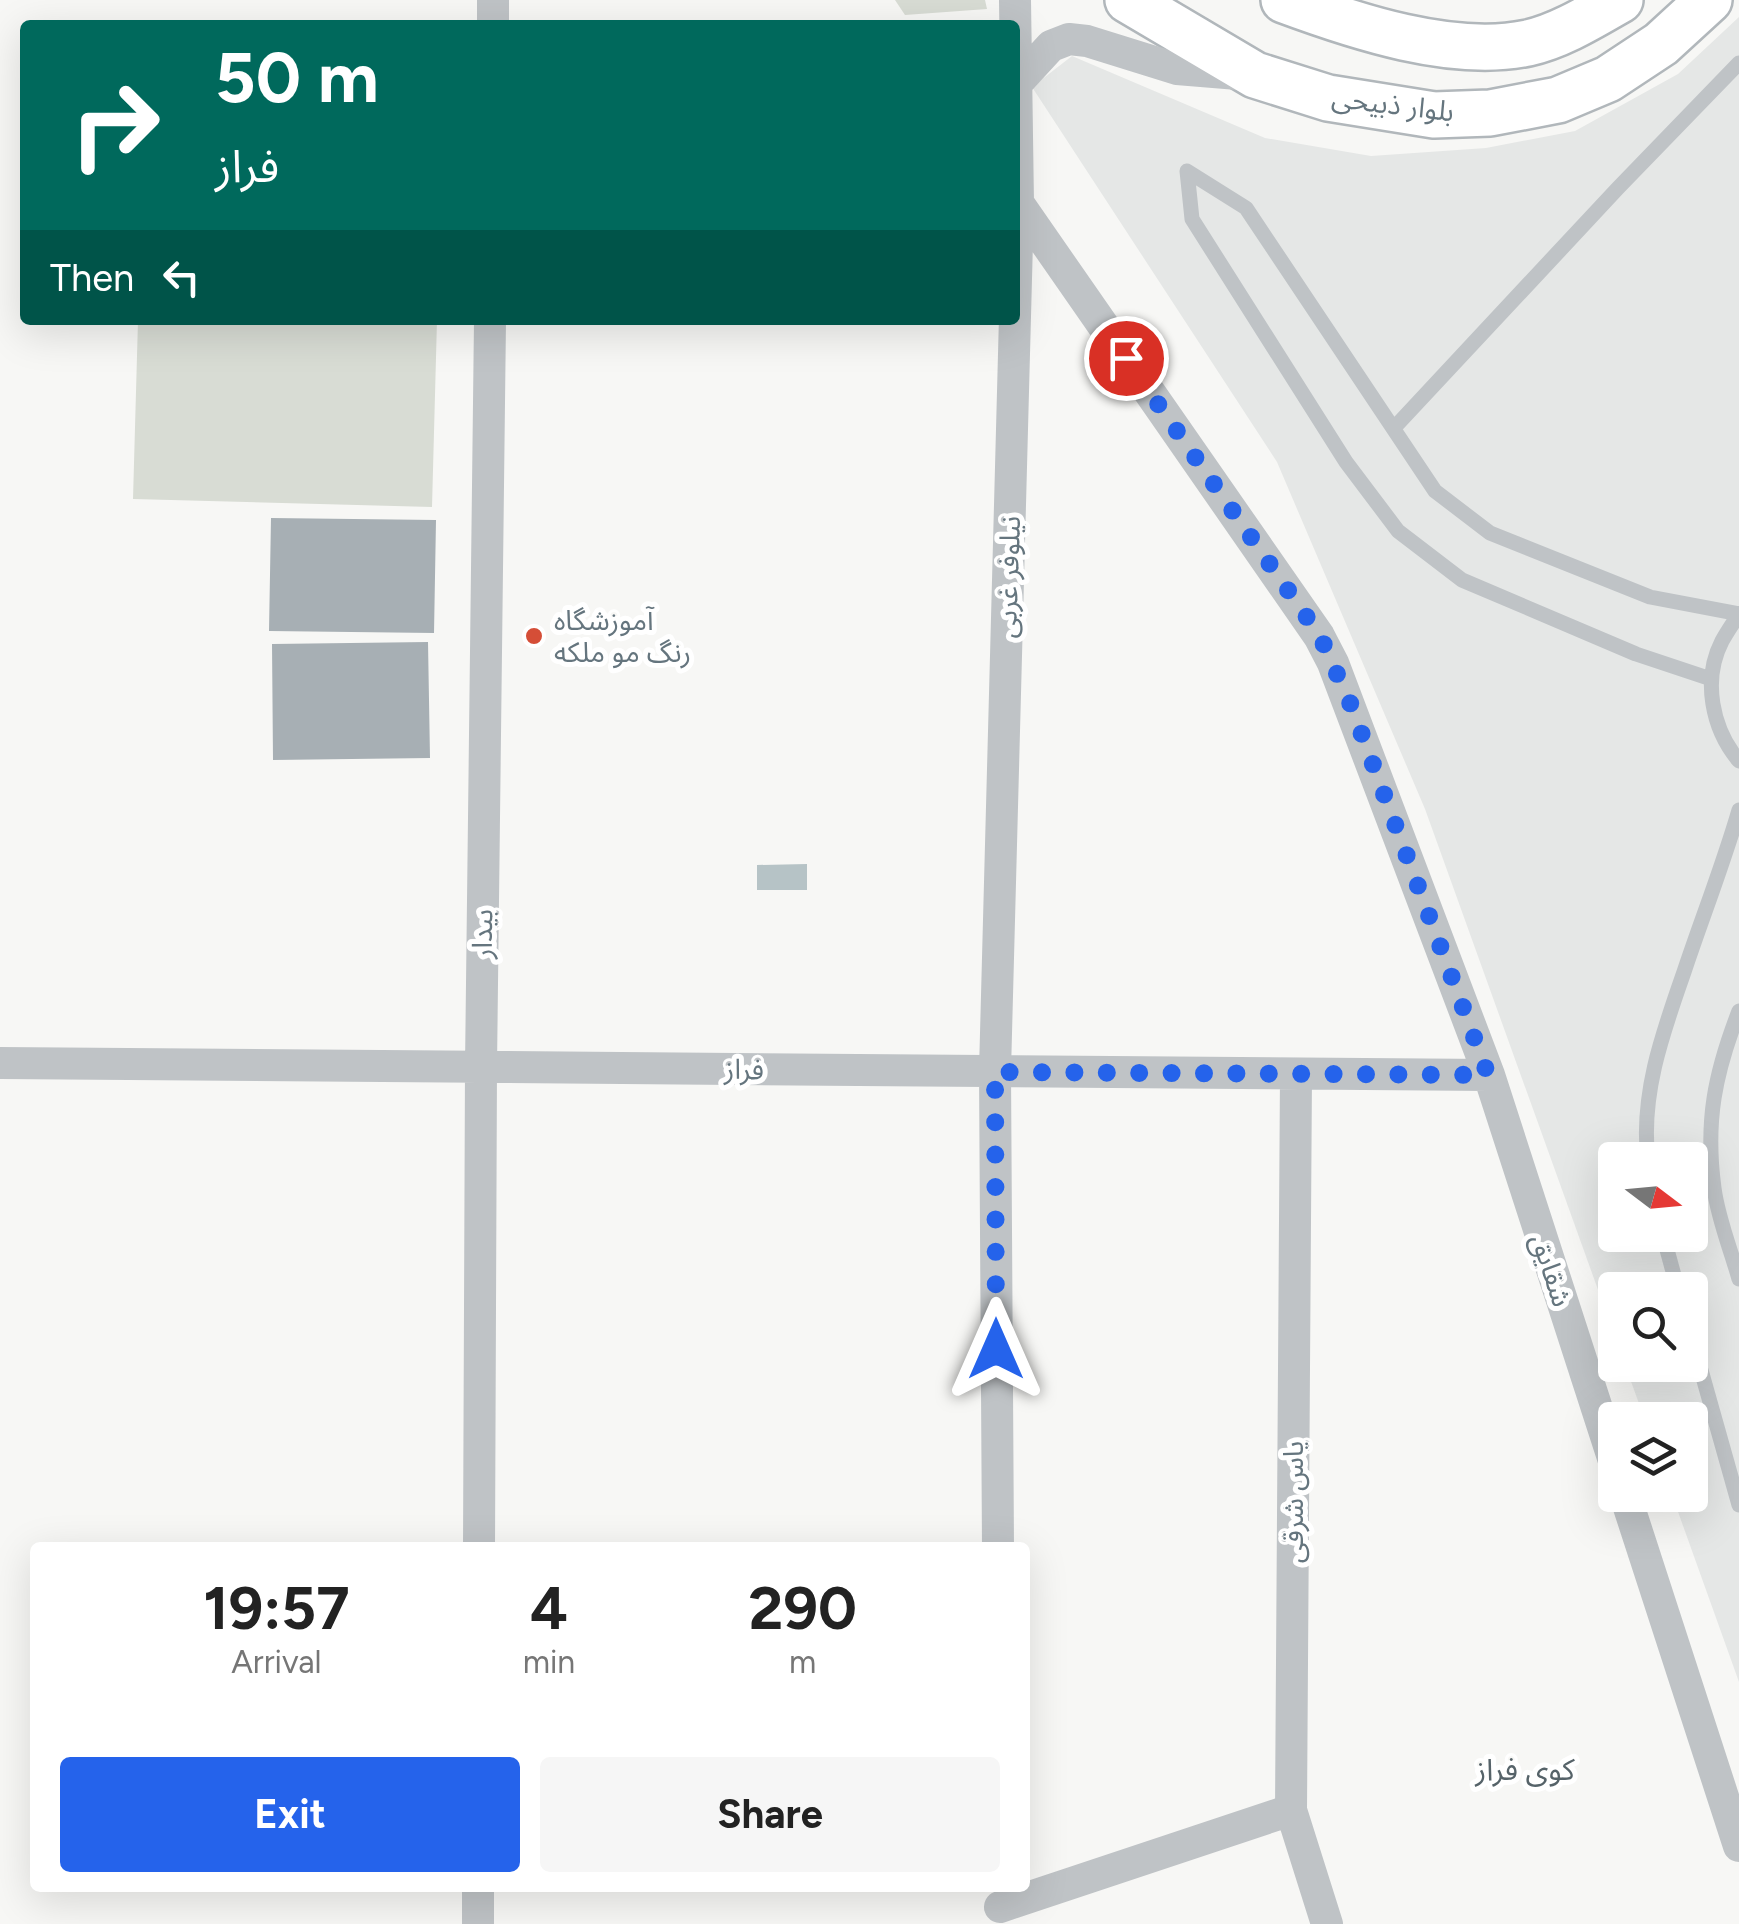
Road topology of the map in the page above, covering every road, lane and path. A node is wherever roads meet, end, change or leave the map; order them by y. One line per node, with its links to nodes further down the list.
1 (1128, 0): 6 (main road, بلوار ذبیحی)
2 (1284, 0): 3 (main road)
3 (1620, 0)
4 (1709, 0): 6 (main road, بلوار ذبیحی)
5 (1739, 63): 11 (lane)
6 (1256, 75): 7 (street)
7 (1020, 81)
8 (1020, 206): 21 (street, شقایق)
9 (490, 325): 18 (street, بیدار)
10 (1015, 325): 19 (street, نیلوفر غربی)
11 (1394, 428): 12 (lane); 13 (lane)
12 (1739, 614): 13 (lane)
13 (1711, 679): 14 (lane)
14 (1739, 761)
15 (1739, 810): 22 (lane)
16 (1739, 1011): 23 (lane)
17 (0, 1063): 18 (street, فراز)
18 (480, 1067): 19 (street, فراز); 28 (street, بیدار)
19 (995, 1072): 20 (street, فراز); 29 (street, نیلوفر غربی)
20 (1296, 1074): 21 (street, فراز); 30 (street, یاس شرقی)
21 (1488, 1075): 25 (street, شقایق)
22 (1645, 1142)
23 (1739, 1279)
24 (1704, 1382): 26 (lane)
25 (1598, 1412)
26 (1739, 1505)
27 (1631, 1512): 31 (street)
28 (479, 1542)
29 (998, 1542)
30 (1290, 1810): 33 (street); 35 (street, یاس شرقی)
31 (1739, 1846)
32 (478, 1892): 34 (street)
33 (1001, 1906)
34 (478, 1924)
35 (1327, 1924)

